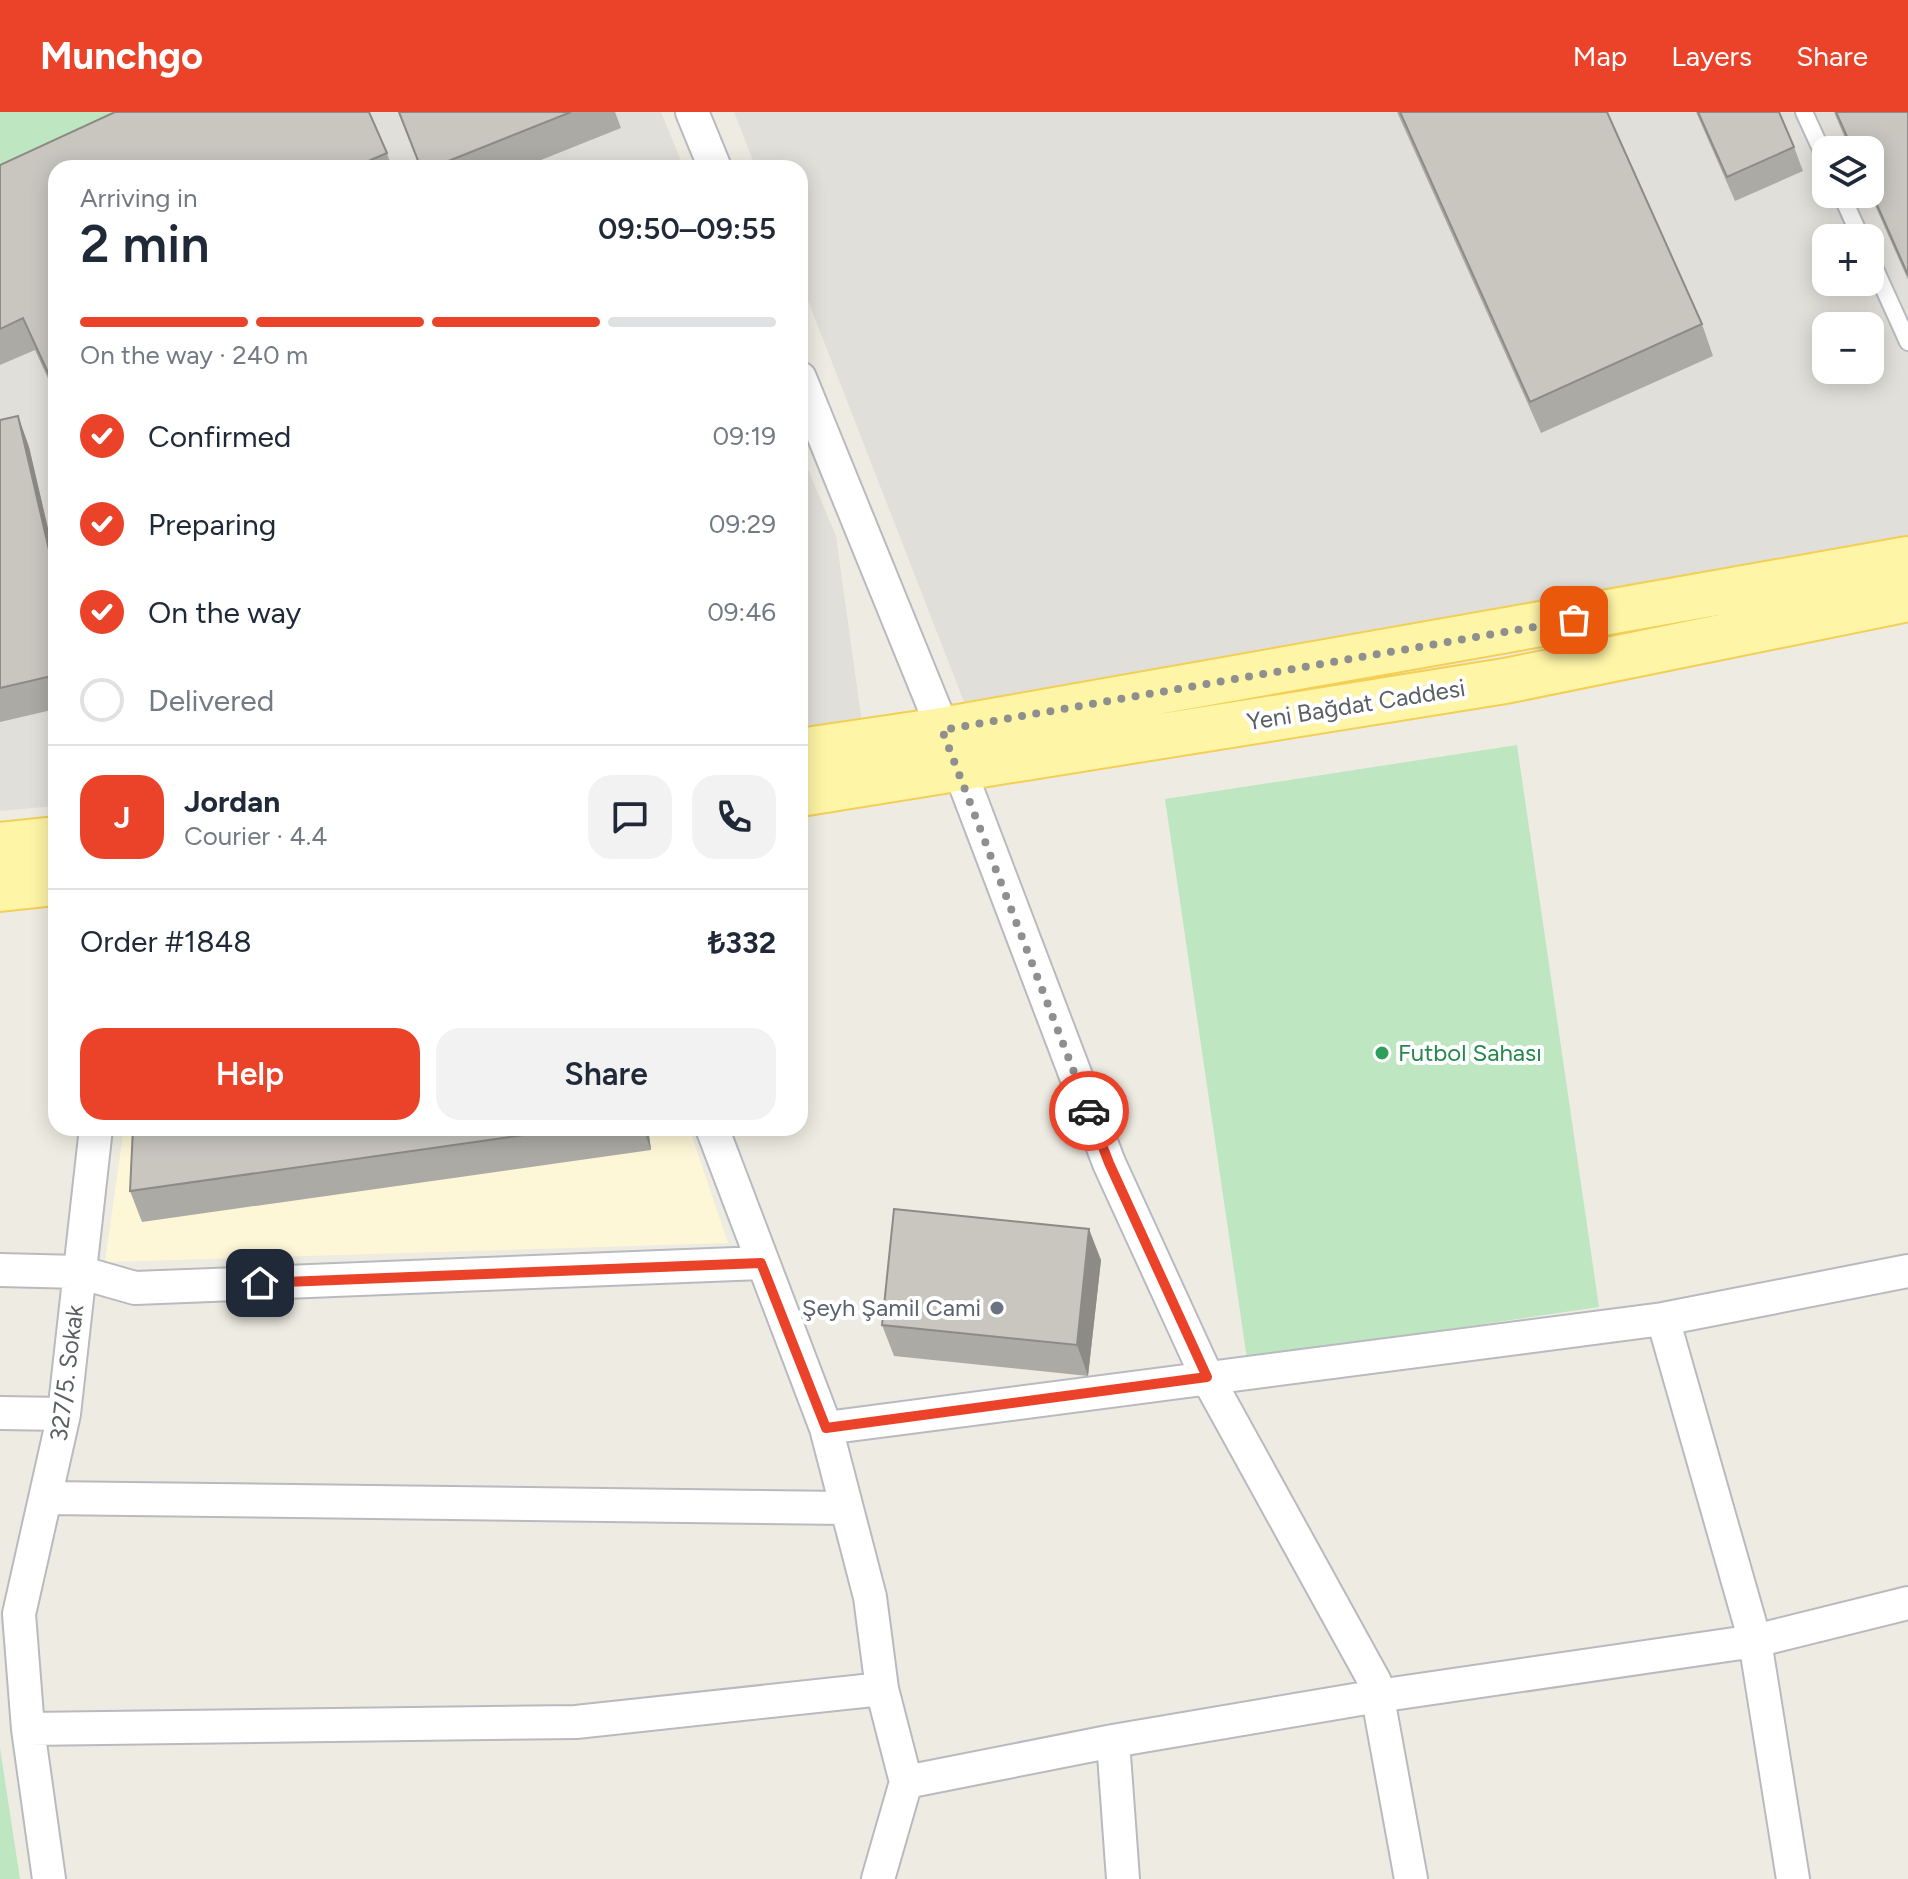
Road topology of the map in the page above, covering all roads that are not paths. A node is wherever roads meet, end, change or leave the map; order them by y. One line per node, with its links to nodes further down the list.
1 (692, 112): 4 (street)
2 (1804, 112): 3 (lane)
3 (1815, 136)
4 (712, 160)
5 (1884, 289): 6 (lane)
6 (1908, 342)
7 (808, 398): 10 (street)
8 (1908, 559): 10 (main road, Yeni Bağdat Caddesi)
9 (1908, 599): 12 (main road, Yeni Bağdat Caddesi)
10 (942, 730): 11 (main road, Yeni Bağdat Caddesi); 12 (street)
11 (808, 750)
12 (960, 771): 13 (main road, Yeni Bağdat Caddesi); 25 (street)
13 (808, 793)
14 (48, 840): 15 (main road)
15 (0, 845)
16 (48, 884): 17 (main road)
17 (0, 889)
18 (95, 1136): 23 (street, 327/5. Sokak)
19 (715, 1136): 20 (street)
20 (761, 1263): 23 (street); 28 (street)
21 (0, 1270): 23 (street)
22 (1908, 1271): 24 (street)
23 (79, 1272): 27 (street, 327/5. Sokak)
24 (1663, 1319): 25 (street); 33 (street)
25 (1207, 1377): 28 (street); 35 (street)
26 (0, 1413): 27 (street)
27 (64, 1414): 29 (street, 327/5. Sokak)
28 (826, 1428): 30 (street)
29 (47, 1498): 30 (street); 32 (street, 327/5. Sokak)
30 (846, 1508): 34 (street)
31 (1908, 1603): 33 (street)
32 (10, 1614): 36 (street, 327/5. Sokak)
33 (1755, 1641): 35 (street); 43 (street)
34 (882, 1689): 36 (street); 38 (street)
35 (1378, 1696): 37 (street); 42 (street)
36 (28, 1729): 39 (street, 327/5. Sokak)
37 (1113, 1741): 38 (street); 41 (street)
38 (906, 1782): 40 (street)
39 (49, 1879)
40 (878, 1879)
41 (1123, 1879)
42 (1411, 1879)
43 (1793, 1879)

